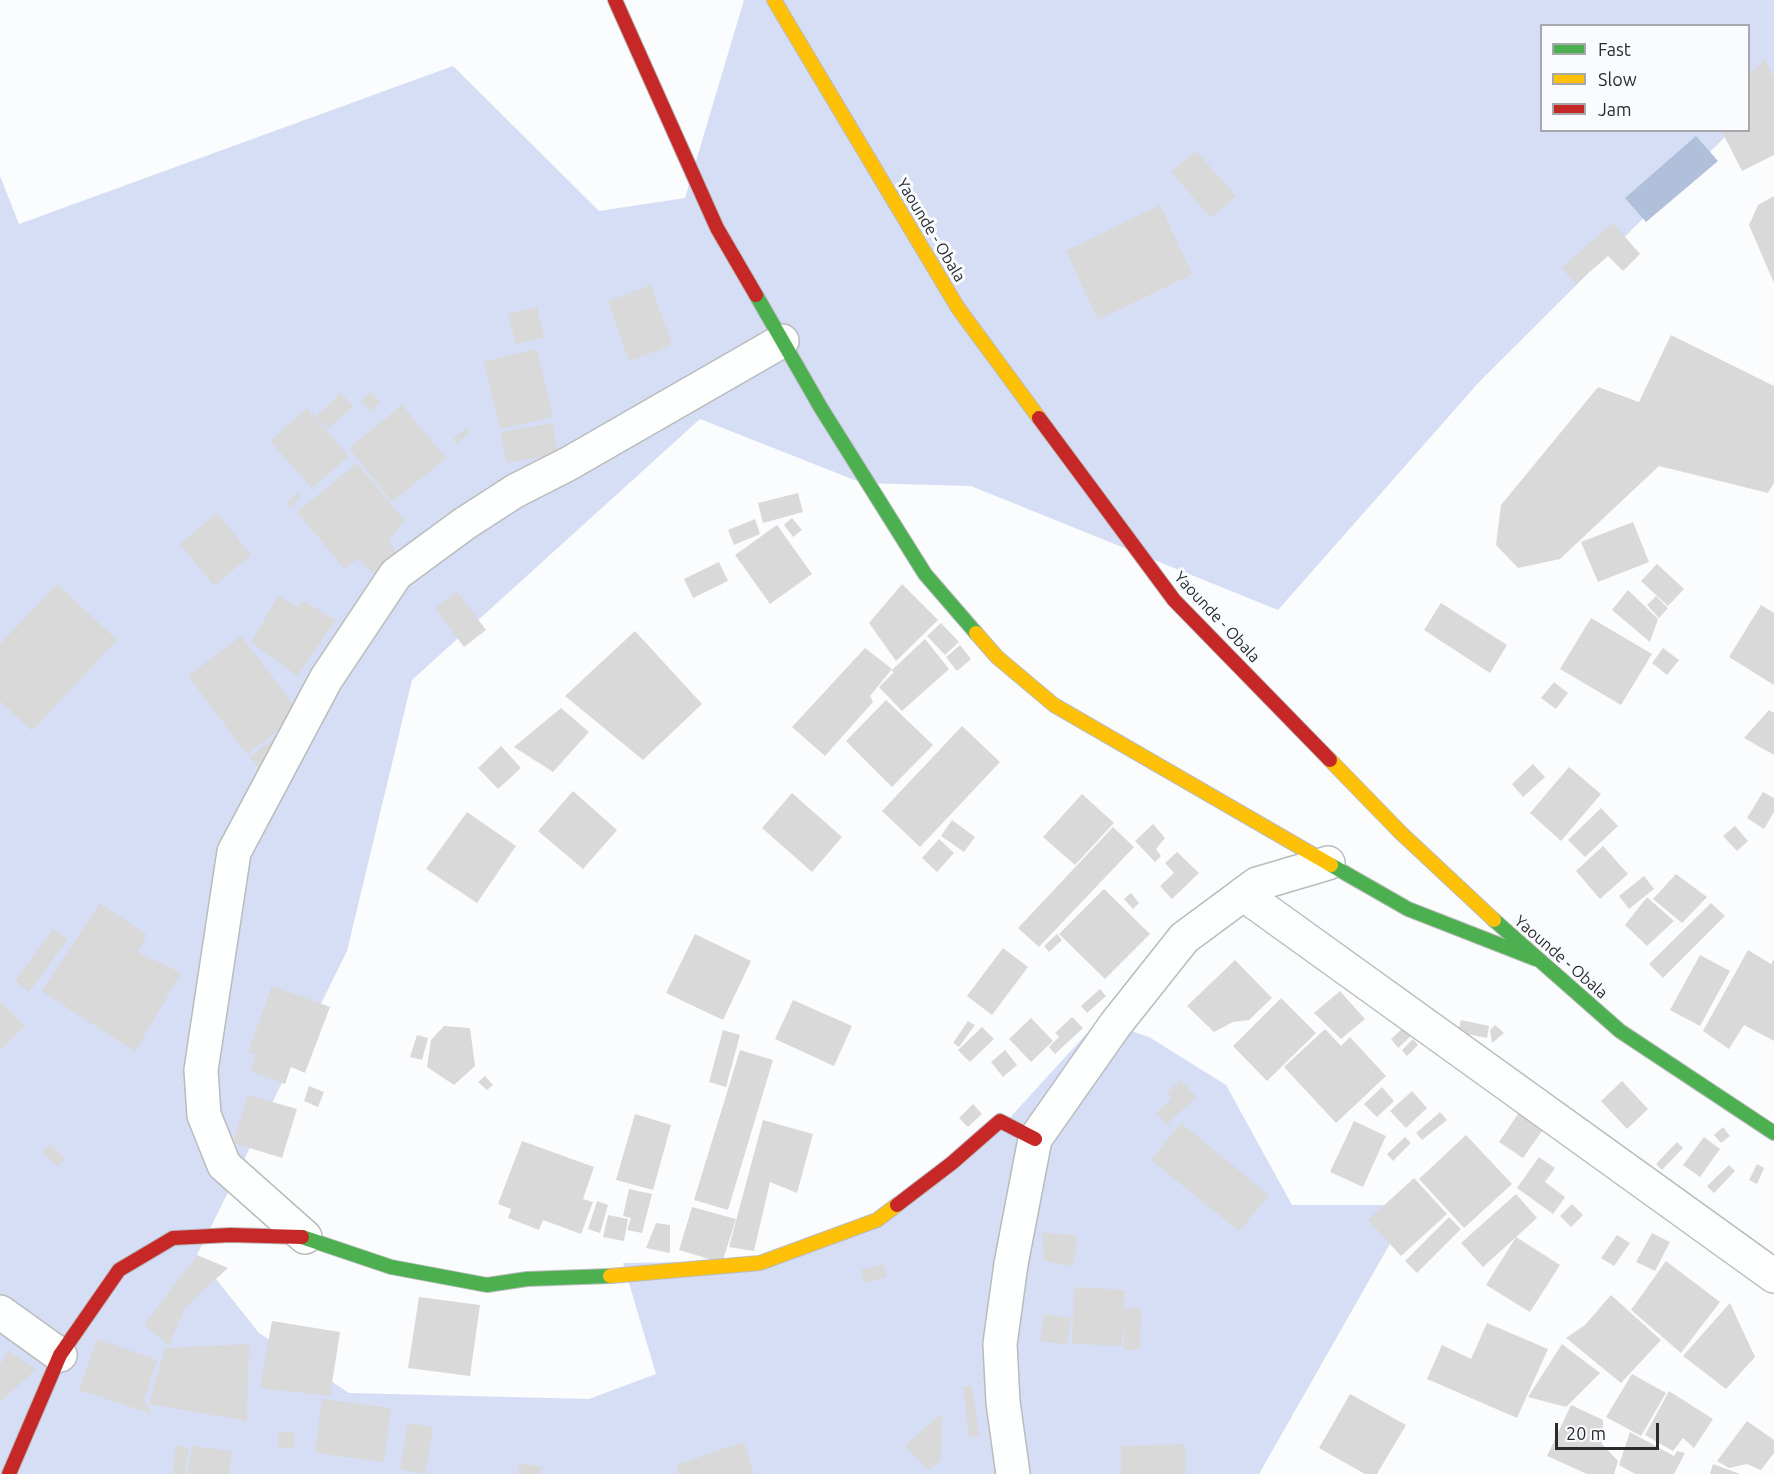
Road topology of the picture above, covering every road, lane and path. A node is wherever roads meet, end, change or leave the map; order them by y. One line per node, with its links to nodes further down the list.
1 (615, 0): 3 (main road)
2 (774, 0): 6 (main road, Yaounde - Obala)
3 (782, 341): 4 (main road); 9 (street)
4 (1328, 863): 5 (street); 6 (main road)
5 (1243, 894): 8 (street); 10 (street)
6 (1536, 959): 7 (main road, Yaounde - Obala)
7 (1774, 1133)
8 (1035, 1139): 9 (main road); 14 (street)
9 (305, 1237): 12 (main road)
10 (1774, 1276)
11 (0, 1312): 12 (street)
12 (60, 1355): 13 (main road)
13 (9, 1474)
14 (1013, 1474)

